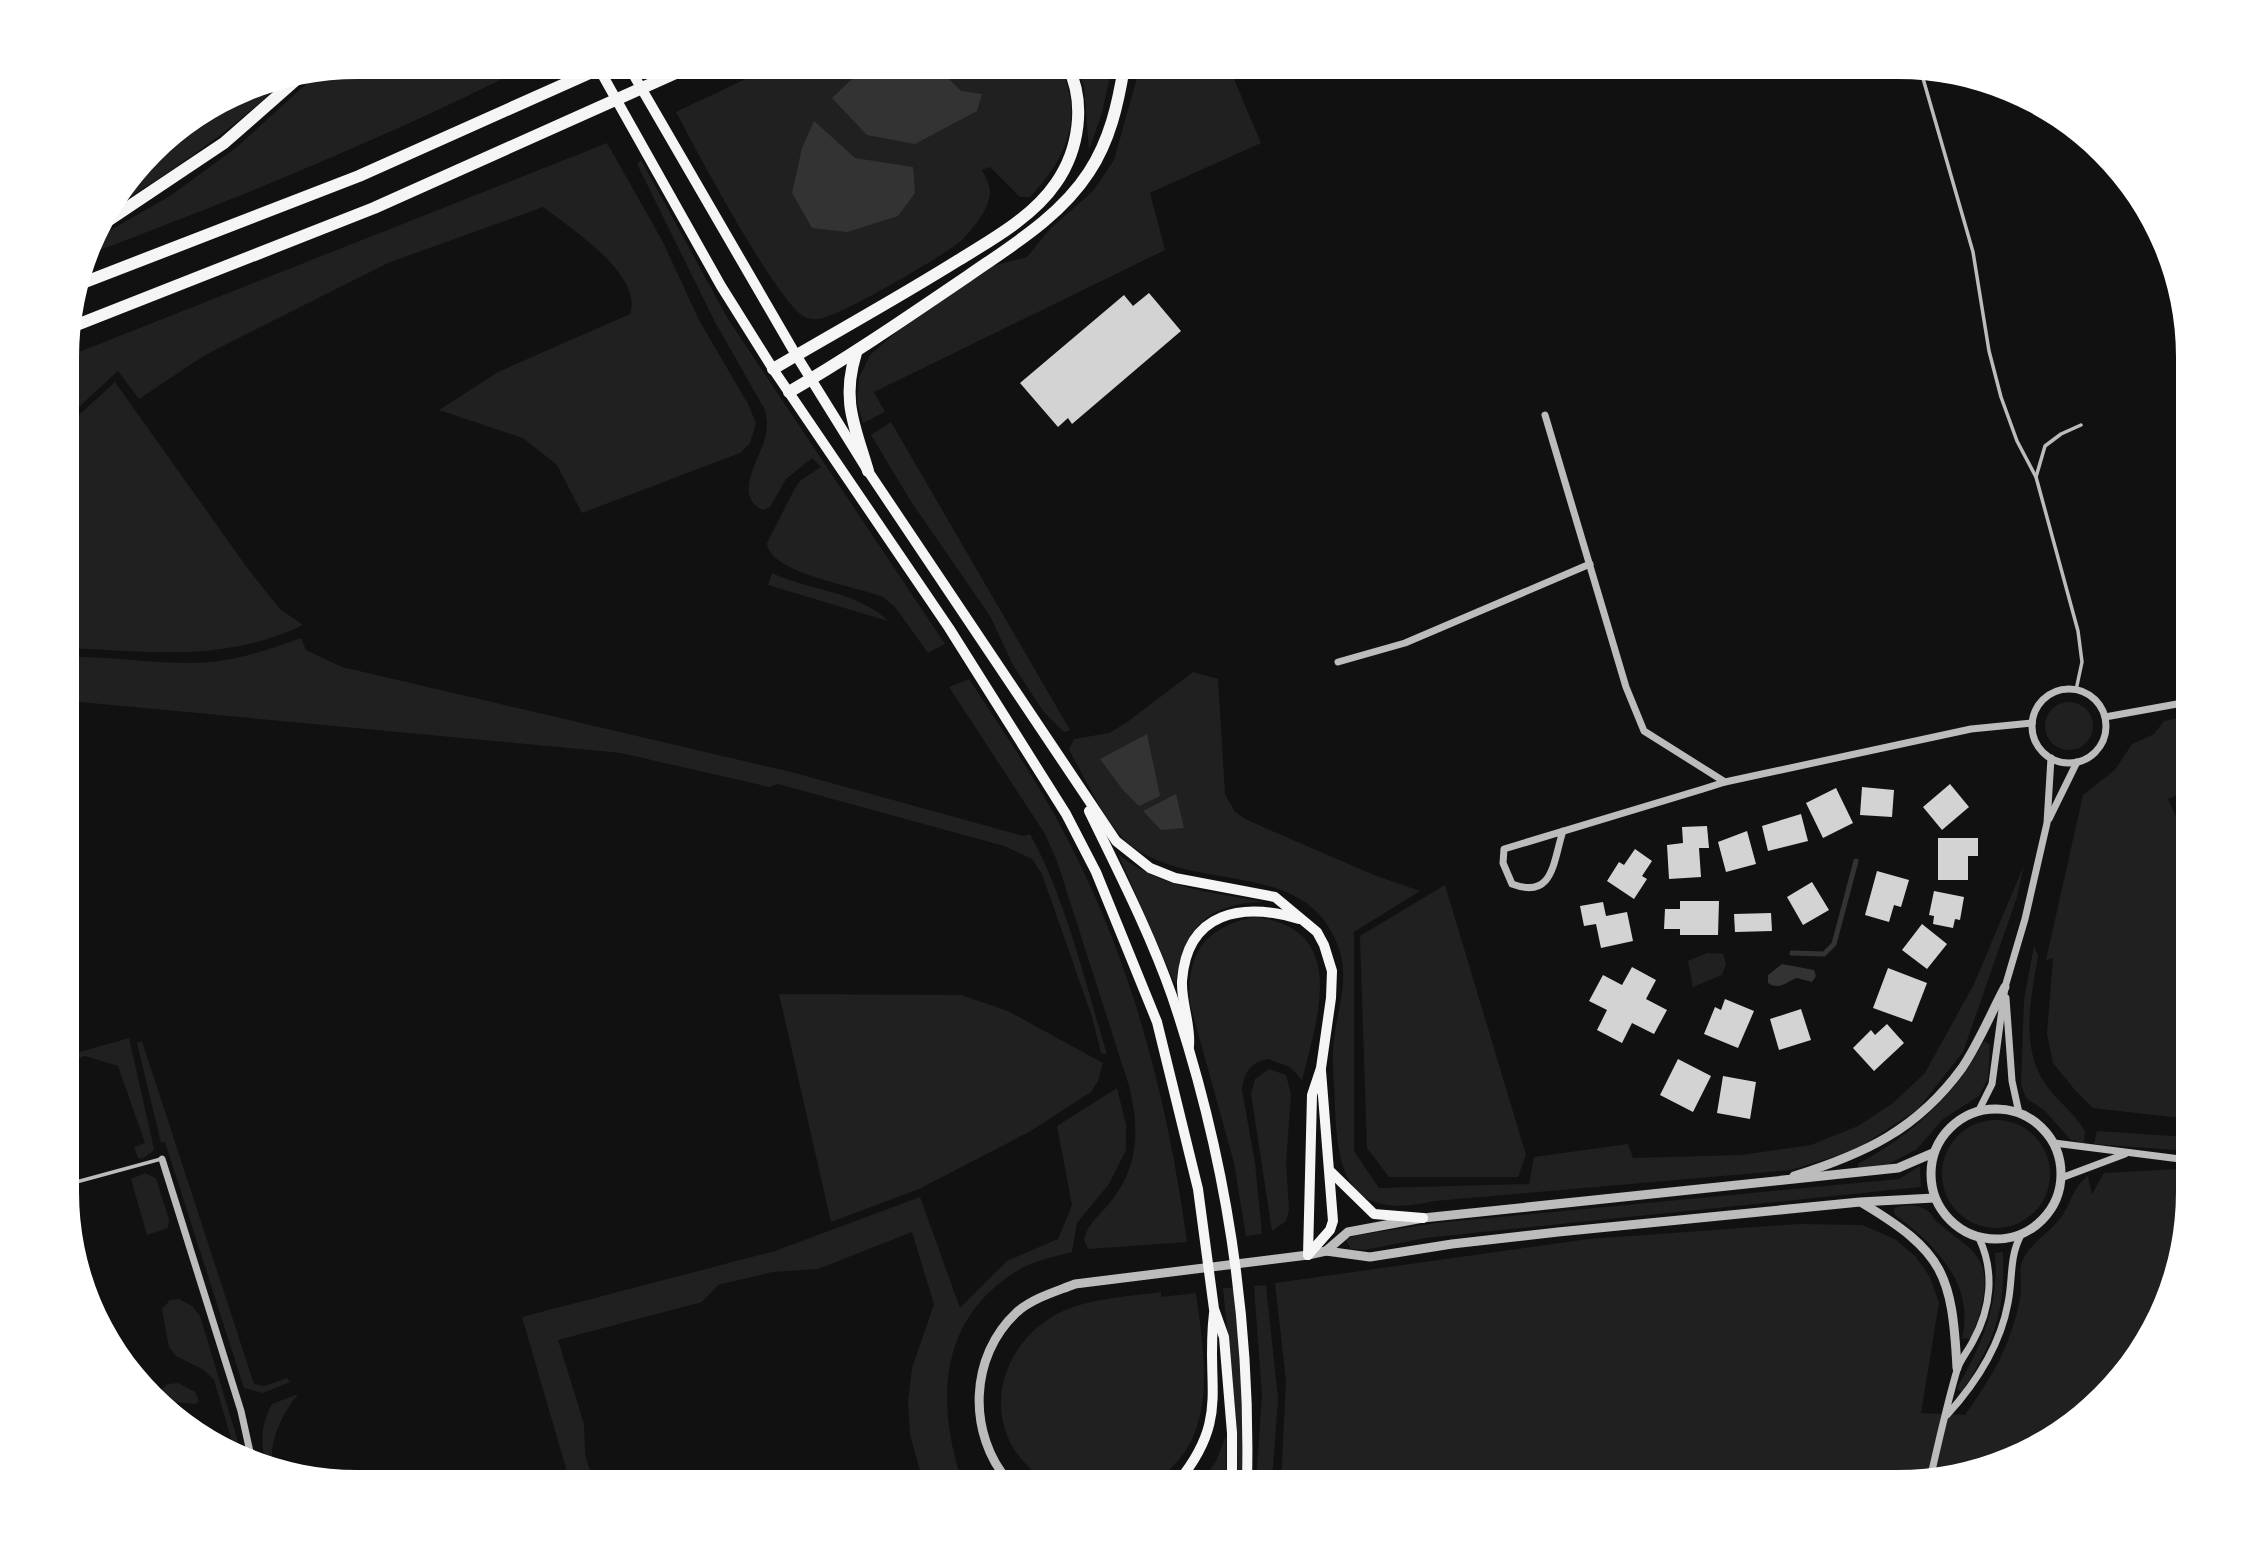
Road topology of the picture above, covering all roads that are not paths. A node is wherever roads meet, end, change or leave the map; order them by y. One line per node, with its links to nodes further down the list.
1 (573, 79): 10 (highway)
2 (606, 79): 14 (main road)
3 (636, 79): 13 (main road)
4 (662, 79): 11 (highway)
5 (1072, 79): 13 (highway)
6 (1122, 79): 12 (highway)
7 (1923, 80): 20 (lane)
8 (287, 88): 9 (highway)
9 (119, 213)
10 (90, 280)
11 (81, 323)
12 (856, 353): 15 (highway); 19 (highway)
13 (796, 355): 14 (highway); 15 (main road)
14 (773, 369): 16 (main road)
15 (811, 380): 16 (highway); 19 (main road)
16 (789, 393): 55 (main road)
17 (1545, 415): 21 (street)
18 (2081, 425): 20 (lane)
19 (868, 471): 30 (main road)
20 (2036, 477): 23 (lane)
21 (1590, 564): 22 (street); 29 (street)
22 (1338, 662)
23 (2076, 690): 25 (street); 26 (street)
24 (2176, 703): 25 (street)
25 (2105, 717): 28 (street)
26 (2032, 723): 27 (street); 29 (street)
27 (2051, 758): 28 (street); 31 (street)
28 (2077, 762): 31 (street)
29 (1724, 782): 32 (street)
30 (1077, 785): 33 (main road); 35 (main road)
31 (2047, 822): 34 (street)
32 (1563, 831): 32 (street)
33 (1305, 921): 35 (main road); 36 (main road)
34 (2005, 987): 37 (street); 38 (street); 47 (street)
35 (1189, 1054): 63 (main road)
36 (1321, 1068): 44 (main road); 54 (main road)
37 (1979, 1110): 38 (street); 40 (street)
38 (2019, 1113): 39 (street)
39 (2054, 1143): 41 (street); 45 (street)
40 (1933, 1153): 47 (street); 48 (street)
41 (2129, 1153): 43 (street); 45 (street)
42 (162, 1159): 46 (lane); 58 (street)
43 (2176, 1159)
44 (1331, 1172): 50 (main road); 54 (main road)
45 (2061, 1178): 51 (street)
46 (79, 1181)
47 (1774, 1182): 50 (street)
48 (1934, 1198): 49 (street); 52 (street)
49 (1860, 1202): 53 (street); 56 (street)
50 (1423, 1218): 53 (street)
51 (2021, 1235): 52 (street); 57 (street)
52 (1979, 1238): 56 (street)
53 (1326, 1251): 54 (street)
54 (1308, 1255): 60 (street)
55 (1214, 1310): 61 (main road); 62 (main road)
56 (1957, 1367): 57 (street)
57 (1944, 1419): 59 (street)
58 (249, 1448)
59 (1933, 1468)
60 (1000, 1470)
61 (1186, 1470)
62 (1232, 1470)
63 (1247, 1470)

